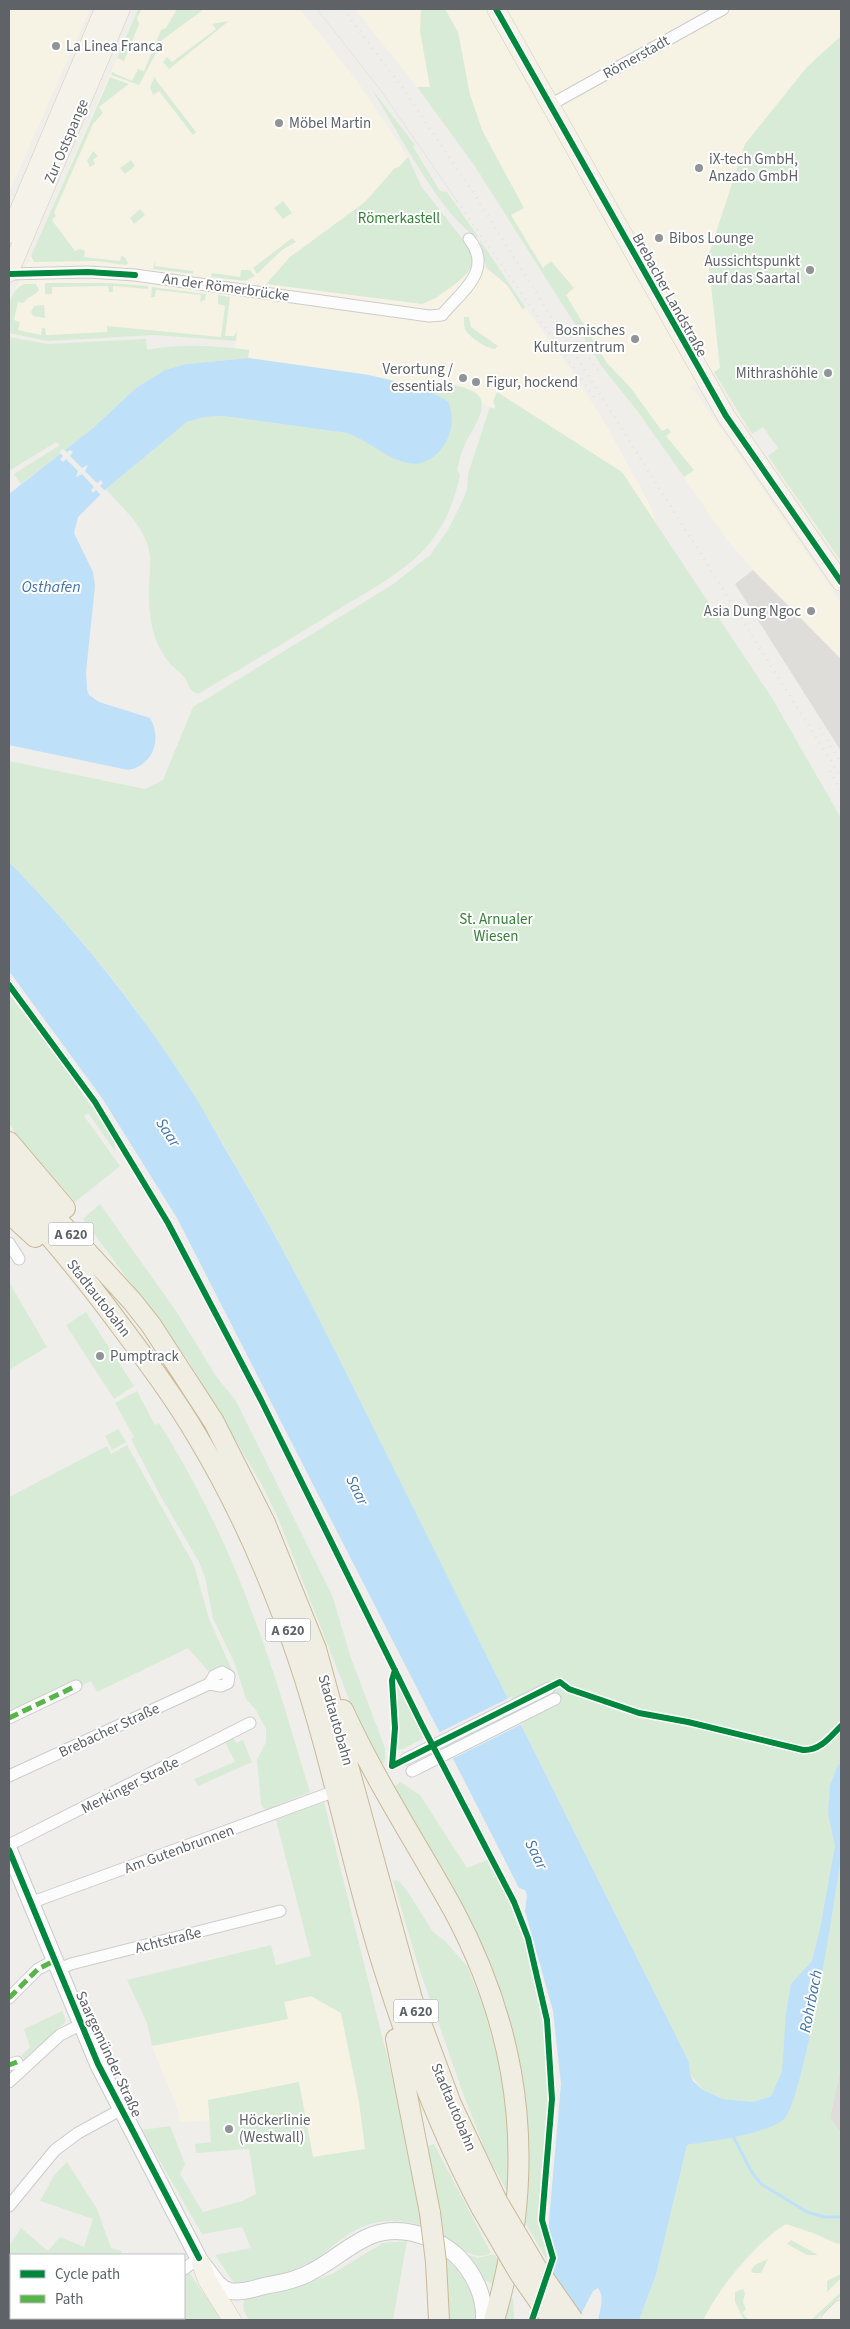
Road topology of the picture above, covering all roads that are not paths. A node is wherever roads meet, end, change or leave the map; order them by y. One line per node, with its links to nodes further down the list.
1 (104, 9): 6 (main road, Zur Ostspange)
2 (122, 9): 8 (main road, Zur Ostspange)
3 (496, 9): 5 (main road, Brebacher Landstraße)
4 (723, 9): 5 (street, Römerstadt)
5 (550, 105): 9 (main road, Brebacher Landstraße)
6 (9, 234)
7 (469, 239): 8 (street, An der Römerbrücke)
8 (9, 273)
9 (841, 582)
10 (9, 1142): 16 (highway)
11 (9, 1167): 16 (highway, Stadtautobahn / A 620)
12 (9, 1192): 17 (highway, Stadtautobahn / A 620)
13 (9, 1213): 17 (highway)
14 (9, 1243): 15 (street)
15 (19, 1259)
16 (132, 1301): 25 (highway, Stadtautobahn / A 620)
17 (104, 1304): 25 (highway, Stadtautobahn / A 620)
18 (209, 1684): 27 (street, Brebacher Straße)
19 (76, 1686): 22 (street)
20 (549, 1688): 24 (street)
21 (555, 1699): 26 (street)
22 (9, 1718)
23 (250, 1723): 30 (street, Merkinger Straße)
24 (406, 1759)
25 (349, 1764): 29 (highway, Stadtautobahn / A 620); 49 (highway)
26 (412, 1771)
27 (9, 1776)
28 (328, 1794): 32 (street, Am Gutenbrunnen)
29 (353, 1816): 35 (highway, Stadtautobahn / A 620); 40 (highway, Stadtautobahn / A 620)
30 (9, 1845)
31 (9, 1850): 32 (street, Saargemünder Straße)
32 (30, 1903): 34 (street, Saargemünder Straße)
33 (280, 1911): 34 (street, Achtstraße)
34 (56, 1966): 36 (street, Achtstraße); 37 (street, Saargemünder Straße)
35 (384, 1970): 40 (highway, Stadtautobahn / A 620); 47 (highway, bridge)
36 (9, 1998)
37 (80, 2025): 38 (street); 39 (street, Saargemünder Straße)
38 (9, 2082)
39 (120, 2110): 41 (street); 42 (street, Saargemünder Straße)
40 (489, 2205): 50 (highway, Stadtautobahn / A 620, bridge); 51 (highway, Stadtautobahn / A 620, bridge)
41 (9, 2206)
42 (200, 2261): 43 (street); 44 (street, Saargemünder Straße); 46 (main road)
43 (185, 2268)
44 (237, 2292): 46 (street); 48 (street)
45 (841, 2310): 52 (main road)
46 (233, 2320)
47 (439, 2320)
48 (484, 2320)
49 (494, 2320)
50 (552, 2320)
51 (573, 2320)
52 (830, 2320)

